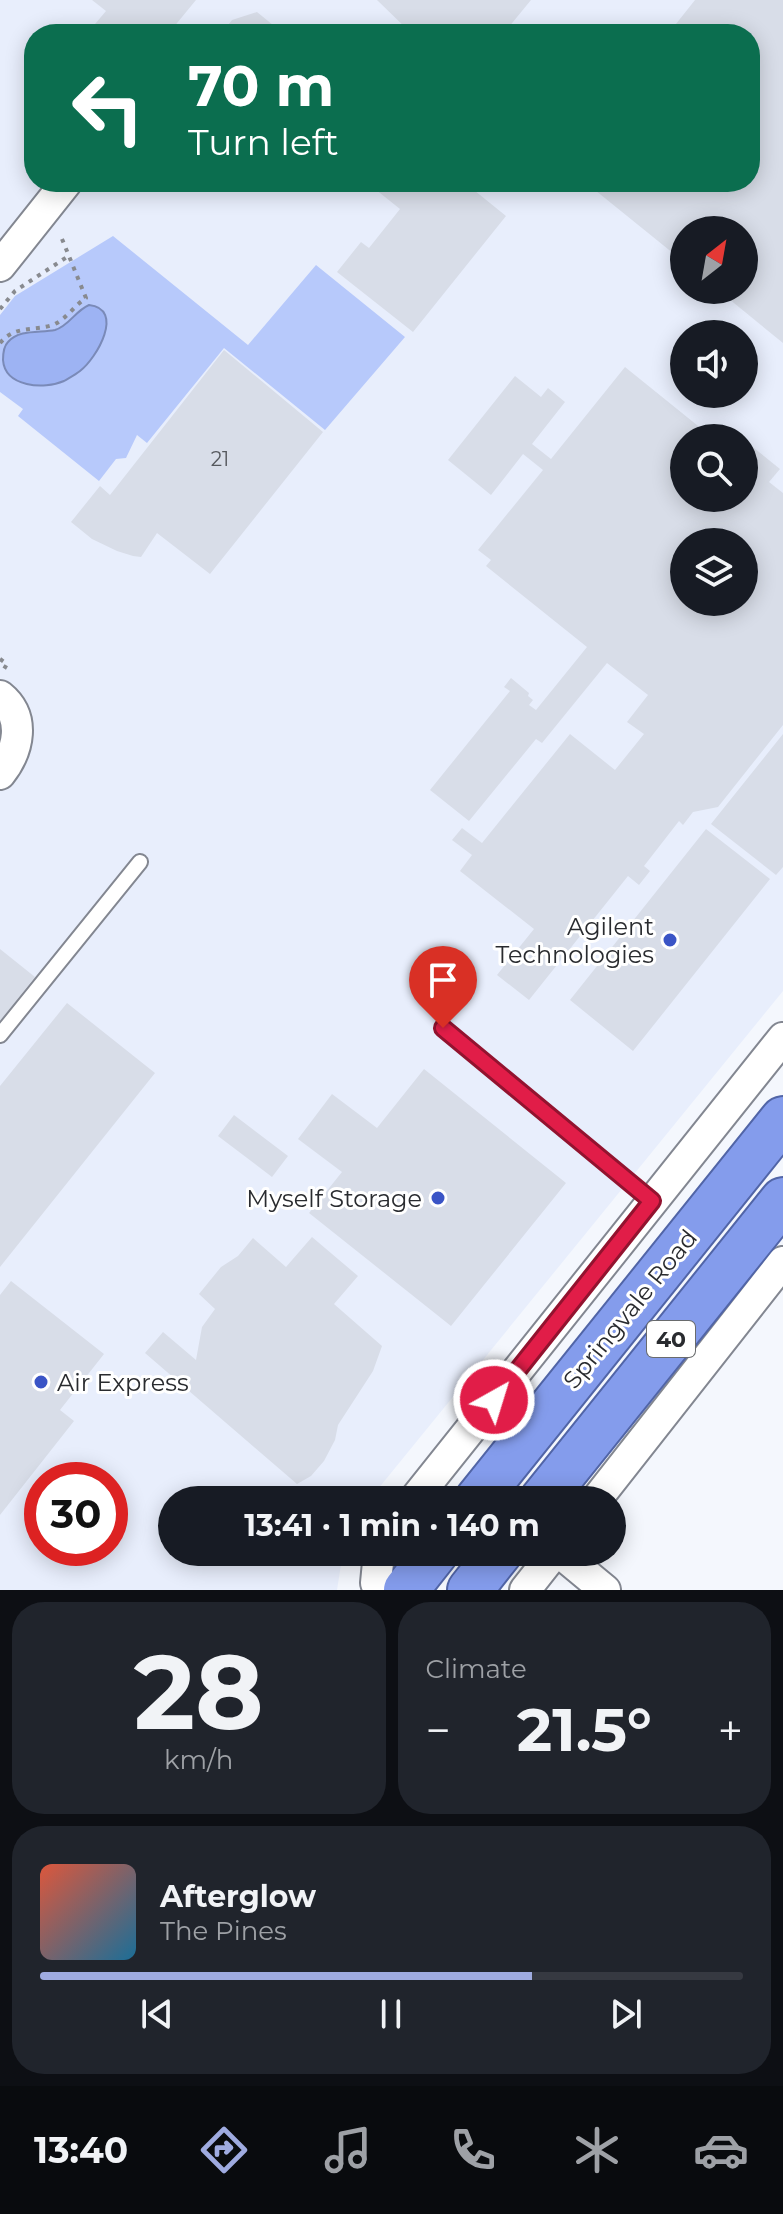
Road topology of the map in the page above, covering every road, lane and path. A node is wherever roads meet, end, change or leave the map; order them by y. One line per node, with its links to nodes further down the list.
1 (59, 192): 2 (street)
2 (47, 207): 3 (path); 4 (street)
3 (71, 255): 5 (path); 6 (path)
4 (0, 266)
5 (0, 309)
6 (0, 343)
7 (0, 659): 8 (path)
8 (0, 674)
9 (0, 696): 10 (street)
10 (0, 774)
11 (140, 862): 13 (lane)
12 (443, 1028): 17 (lane)
13 (0, 1035)
14 (783, 1038): 17 (street)
15 (783, 1119): 18 (highway, Springvale Road / 40)
16 (783, 1200): 19 (highway, 40)
17 (652, 1201): 20 (street)
18 (711, 1208): 19 (street); 21 (highway, Springvale Road / 40)
19 (775, 1258): 22 (highway, 40); 23 (street)
20 (425, 1486)
21 (488, 1486)
22 (555, 1486)
23 (606, 1486)
24 (378, 1566): 29 (street)
25 (425, 1566): 30 (highway)
26 (489, 1566): 31 (highway)
27 (545, 1566): 32 (street)
28 (575, 1566): 33 (street)
29 (379, 1590)
30 (406, 1590)
31 (470, 1590)
32 (525, 1590)
33 (605, 1590)

